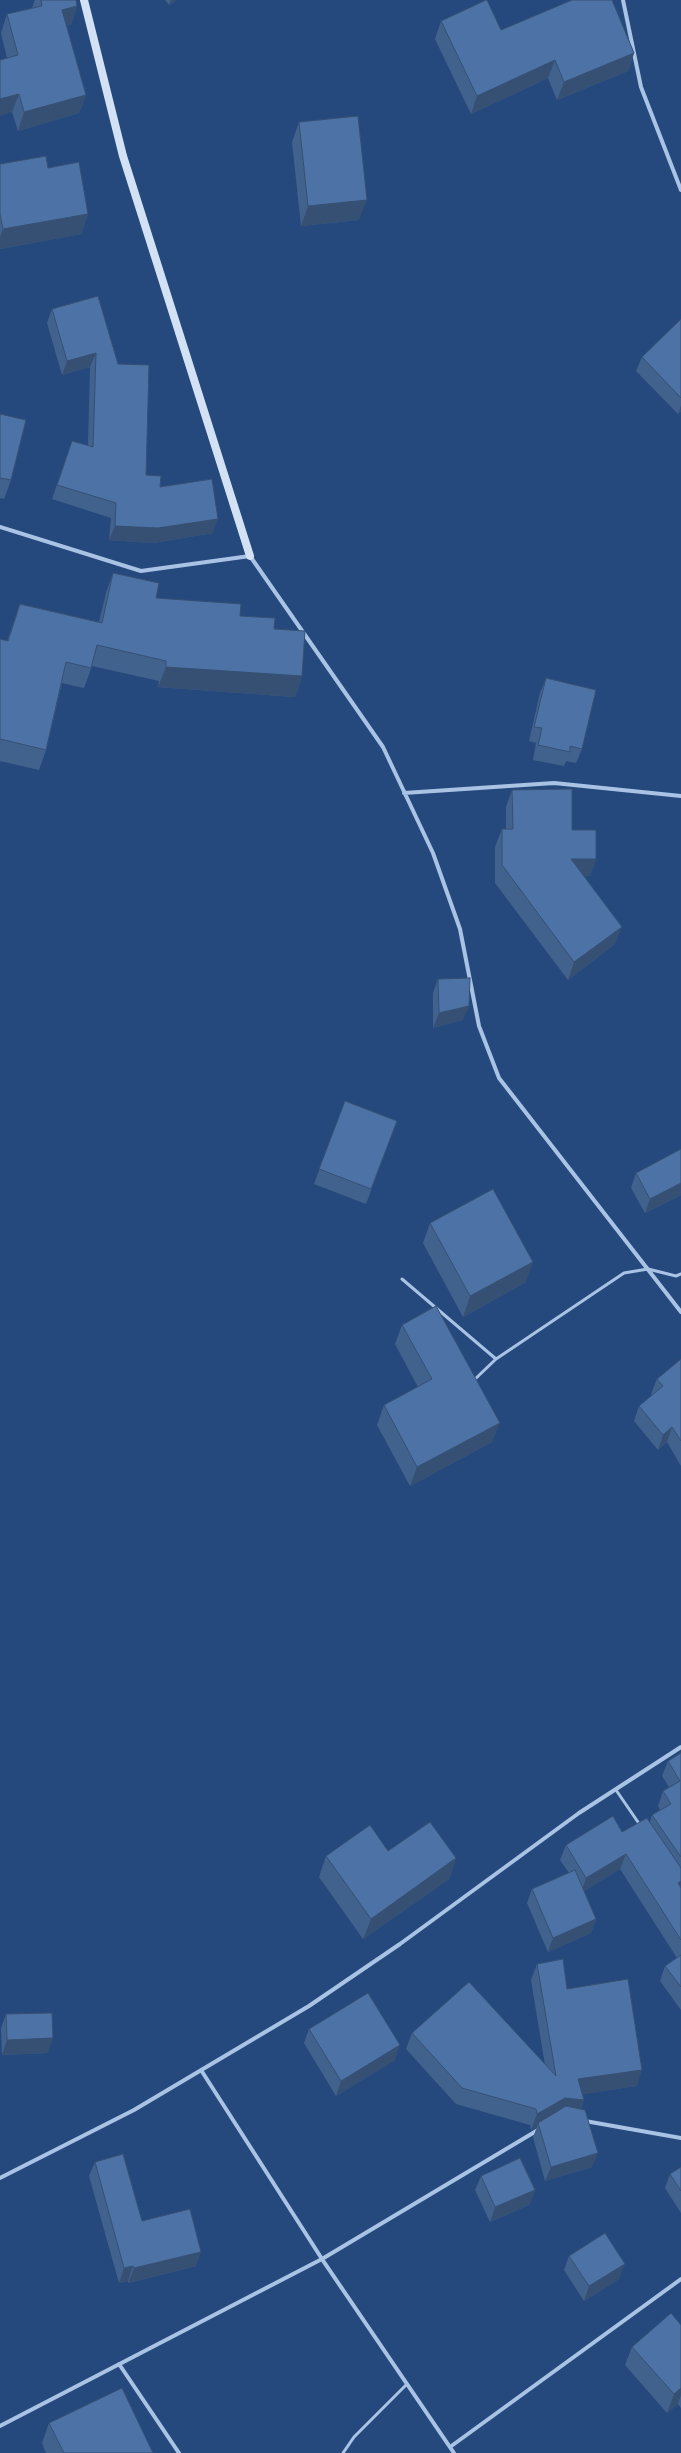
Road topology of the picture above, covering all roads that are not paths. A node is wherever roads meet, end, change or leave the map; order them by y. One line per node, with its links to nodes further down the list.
1 (84, 0): 5 (street)
2 (623, 0): 3 (street)
3 (681, 190)
4 (0, 527): 5 (street)
5 (250, 556): 6 (street)
6 (404, 793): 7 (street); 8 (street)
7 (681, 796)
8 (648, 1269): 9 (lane); 11 (street); 12 (lane)
9 (681, 1274)
10 (402, 1279): 12 (lane)
11 (681, 1312)
12 (496, 1359): 13 (lane)
13 (473, 1381)
14 (681, 1747): 15 (street)
15 (616, 1790): 16 (lane); 17 (street)
16 (642, 1829)
17 (201, 2070): 21 (street); 22 (street)
18 (576, 2120): 20 (street)
19 (540, 2129): 22 (street)
20 (681, 2138)
21 (0, 2178)
22 (322, 2259): 24 (street); 25 (street)
23 (681, 2279): 27 (street)
24 (119, 2364): 26 (street); 28 (street)
25 (407, 2384): 27 (street); 29 (lane)
26 (0, 2426)
27 (450, 2447): 30 (street)
28 (180, 2453)
29 (343, 2453)
30 (454, 2453)

